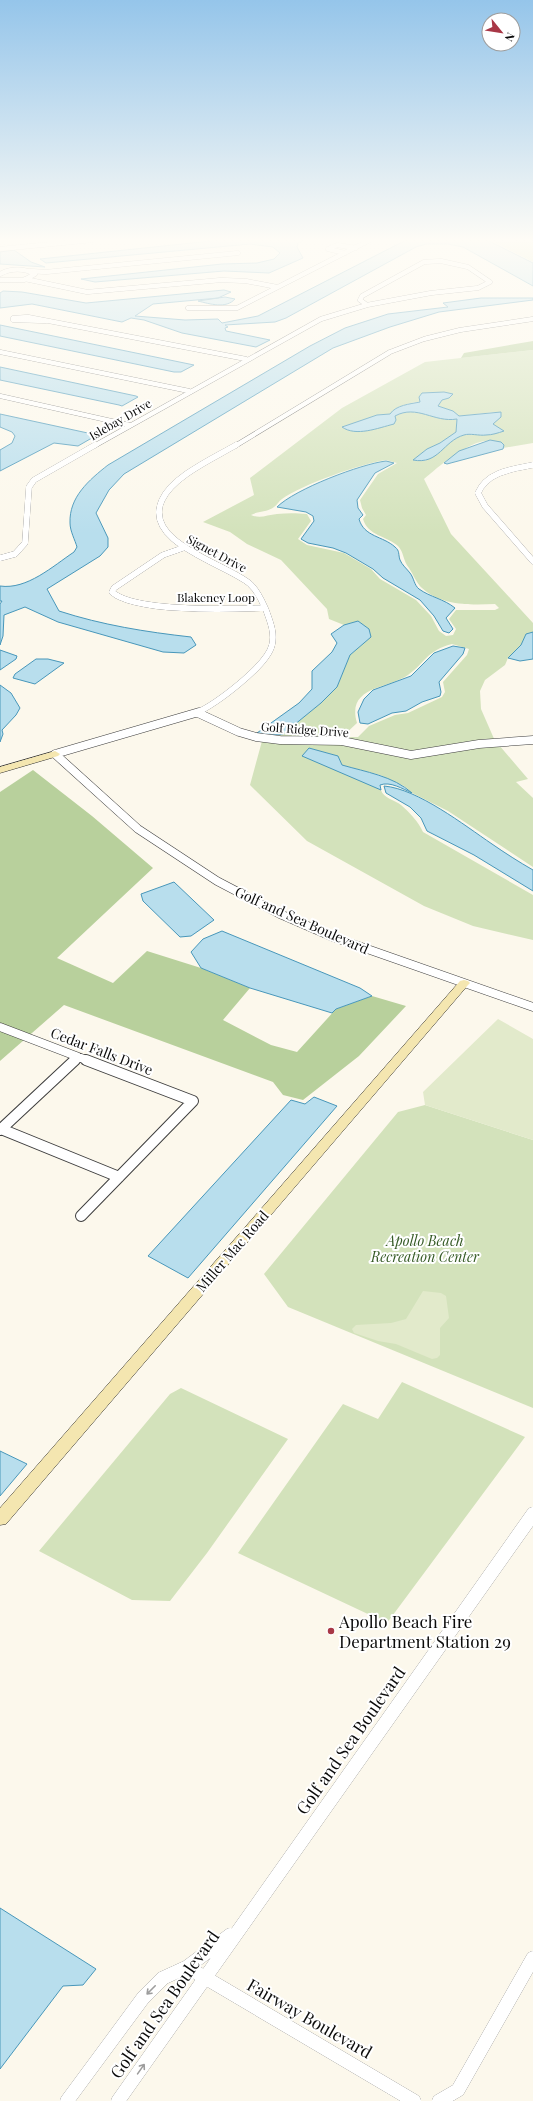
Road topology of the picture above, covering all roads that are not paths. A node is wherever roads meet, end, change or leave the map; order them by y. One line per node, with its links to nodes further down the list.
1 (136, 338): 5 (street)
2 (285, 338): 5 (street, Islebay Drive)
3 (431, 338): 10 (street, Signet Drive)
4 (0, 352): 6 (street)
5 (246, 359): 6 (street, Islebay Drive)
6 (189, 391): 8 (street, Islebay Drive)
7 (0, 396): 8 (street)
8 (129, 424): 11 (street, Islebay Drive)
9 (533, 465): 12 (street)
10 (184, 548): 13 (street, Signet Drive); 13 (street, Blakeney Loop)
11 (0, 558)
12 (533, 561)
13 (265, 608): 14 (street, Signet Drive)
14 (198, 713): 15 (street, Golf Ridge Drive); 16 (street, Signet Drive)
15 (533, 740)
16 (55, 754): 17 (street); 18 (street, Golf and Sea Boulevard)
17 (0, 770)
18 (464, 983): 19 (street, Golf and Sea Boulevard); 26 (street, Miller Mac Road)
19 (533, 1007)
20 (0, 1027): 21 (street, Cedar Falls Drive)
21 (78, 1057): 22 (street); 23 (street, Cedar Falls Drive)
22 (0, 1129): 23 (street)
23 (119, 1177): 24 (street)
24 (81, 1216)
25 (533, 1514): 27 (street, Golf and Sea Boulevard)
26 (0, 1519)
27 (239, 1928): 29 (street, Golf and Sea Boulevard); 30 (street, Golf and Sea Boulevard)
28 (533, 1958): 34 (street)
29 (187, 1967): 30 (street, Fairway Boulevard); 31 (street, Golf and Sea Boulevard, one-way to 31)
30 (206, 1978): 32 (street, Golf and Sea Boulevard, one-way to 30); 33 (street, Fairway Boulevard)
31 (67, 2101)
32 (118, 2101)
33 (414, 2101)
34 (440, 2101)

